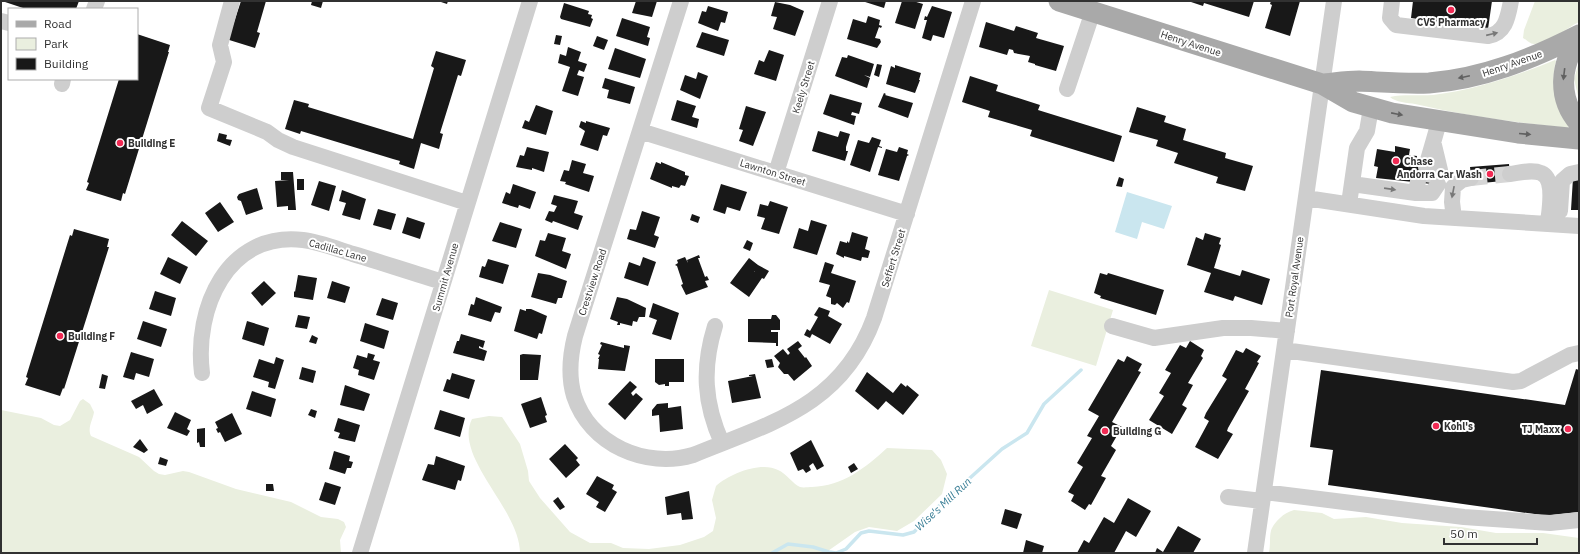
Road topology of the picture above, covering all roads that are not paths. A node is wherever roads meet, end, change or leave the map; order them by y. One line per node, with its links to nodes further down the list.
1 (232, 1): 26 (street)
2 (530, 1): 26 (street, Summit Avenue)
3 (681, 1): 18 (street, Crestview Road)
4 (830, 1): 21 (street, Keely Street)
5 (973, 1): 28 (street, Seffert Street)
6 (1059, 1): 10 (main road, Henry Avenue)
7 (1334, 1): 13 (street, Port Royal Avenue)
8 (1392, 1): 9 (street, one-way to 9)
9 (1511, 1)
10 (1093, 12): 13 (main road, Henry Avenue); 14 (street)
11 (1579, 35): 13 (main road, Henry Avenue, one-way to 13)
12 (1579, 39): 17 (main road, one-way to 17)
13 (1322, 84): 15 (main road, Henry Avenue); 25 (street, Port Royal Avenue)
14 (1067, 89)
15 (1371, 108): 16 (main road, Henry Avenue, one-way to 16); 24 (street)
16 (1439, 122): 19 (main road, Henry Avenue, one-way to 19); 24 (street, one-way to 16)
17 (1579, 122)
18 (640, 130): 21 (street, Lawnton Street); 39 (street, Crestview Road)
19 (1579, 139)
20 (1579, 172): 30 (street)
21 (776, 173): 28 (street, Lawnton Street)
22 (1510, 174): 30 (street)
23 (1471, 178): 29 (street, one-way to 29)
24 (1352, 184): 27 (street)
25 (1306, 198): 27 (street); 35 (street, Port Royal Avenue)
26 (467, 203): 32 (street, Summit Avenue)
27 (1349, 204): 29 (street)
28 (907, 214): 39 (street, Seffert Street)
29 (1454, 218): 30 (street)
30 (1553, 224): 31 (street)
31 (1579, 226)
32 (443, 282): 38 (street, Cadillac Lane); 43 (street, Summit Avenue)
33 (715, 326): 39 (street)
34 (1112, 326): 35 (street)
35 (1287, 332): 36 (street, Port Royal Avenue)
36 (1284, 350): 37 (street); 40 (street, Port Royal Avenue)
37 (1579, 353)
38 (202, 373)
39 (722, 443)
40 (1263, 496): 41 (street); 42 (street); 44 (street, Port Royal Avenue)
41 (1228, 497)
42 (1579, 520)
43 (360, 553)
44 (1255, 553)

